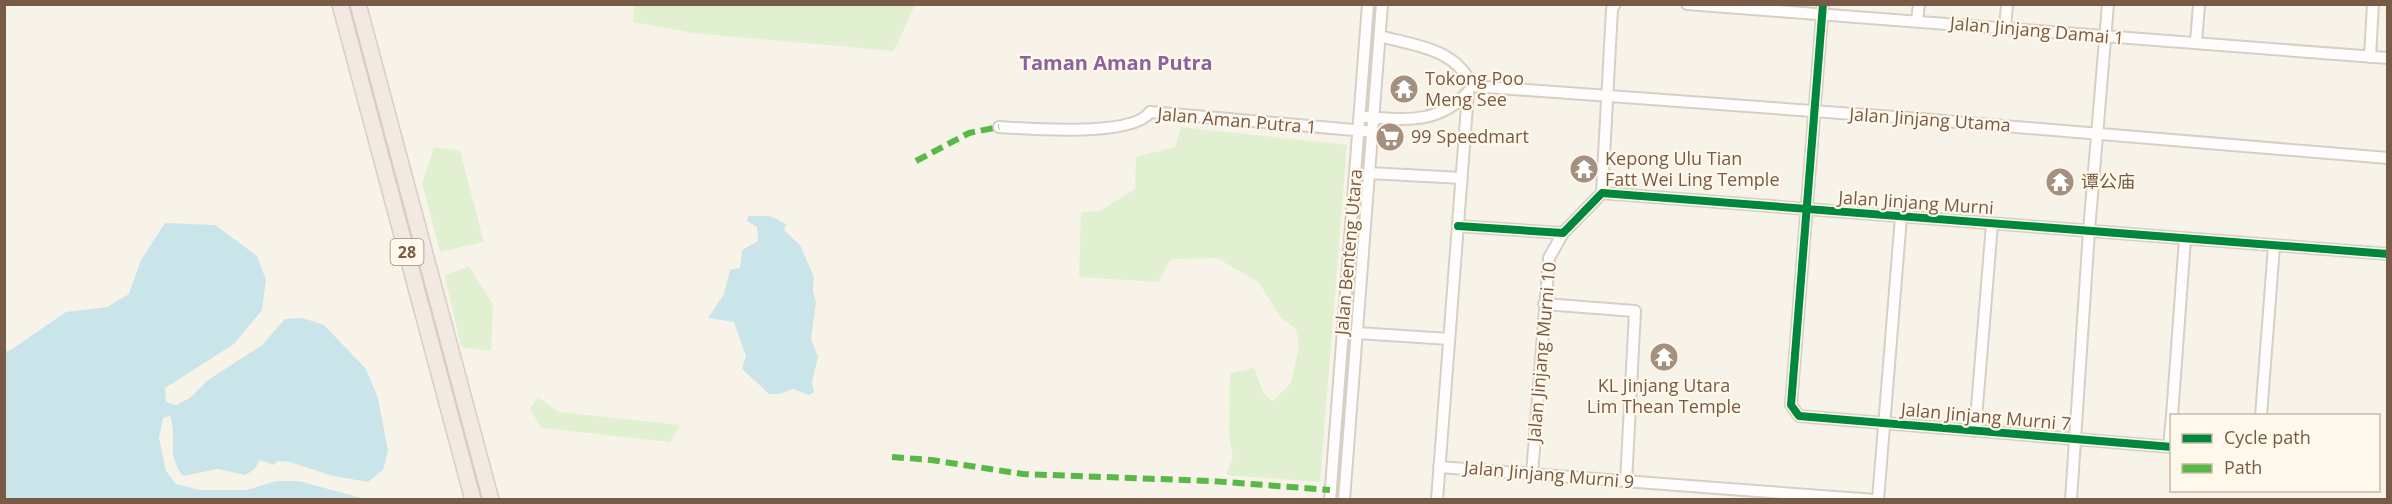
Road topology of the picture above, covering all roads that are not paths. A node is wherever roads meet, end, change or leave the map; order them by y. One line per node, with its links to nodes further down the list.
1 (340, 4): 56 (highway, 28)
2 (358, 4): 57 (highway, 28)
3 (1368, 4): 23 (street, Jalan Benteng Utara)
4 (1382, 4): 15 (street, Jalan Benteng Utara)
5 (1687, 4): 12 (street, Jalan Jinjang Damai 1)
6 (1918, 4): 13 (street)
7 (2007, 4): 14 (street)
8 (2108, 4): 16 (street)
9 (2199, 4): 17 (street)
10 (2373, 4): 18 (street)
11 (1614, 7): 21 (street)
12 (1822, 9): 13 (street, Jalan Jinjang Damai 1); 22 (street)
13 (1917, 21): 14 (street, Jalan Jinjang Damai 1)
14 (2005, 28): 16 (street, Jalan Jinjang Damai 1)
15 (1380, 36): 20 (street); 24 (street, Jalan Benteng Utara)
16 (2105, 36): 17 (street, Jalan Jinjang Damai 1); 28 (street)
17 (2196, 43): 18 (street, Jalan Jinjang Damai 1)
18 (2370, 57): 19 (street, Jalan Jinjang Damai 1)
19 (2388, 58)
20 (1470, 89): 21 (street, Jalan Jinjang Utama); 24 (street); 31 (street)
21 (1608, 96): 22 (street, Jalan Jinjang Utama); 32 (street)
22 (1814, 111): 28 (street, Jalan Jinjang Utama); 33 (street)
23 (1360, 117): 24 (street); 26 (street, Jalan Benteng Utara)
24 (1373, 118): 27 (street, Jalan Benteng Utara)
25 (999, 128): 26 (street, Jalan Aman Putra 1)
26 (1359, 131): 27 (street, Jalan Aman Putra 1); 54 (street, Jalan Benteng Utara)
27 (1372, 132): 30 (street, Jalan Benteng Utara)
28 (2097, 133): 29 (street, Jalan Jinjang Utama); 37 (street)
29 (2388, 158)
30 (1369, 173): 31 (street); 43 (street, Jalan Benteng Utara)
31 (1462, 178): 36 (street)
32 (1602, 193): 33 (street, Jalan Jinjang Murni); 38 (street)
33 (1807, 209): 34 (street, Jalan Jinjang Murni); 47 (street, Jalan Jinjang Murni 7)
34 (1901, 217): 35 (street, Jalan Jinjang Murni); 47 (street)
35 (1992, 224): 37 (street, Jalan Jinjang Murni); 48 (street)
36 (1458, 226): 38 (street); 44 (street)
37 (2089, 231): 39 (street, Jalan Jinjang Murni); 49 (street)
38 (1563, 233): 42 (street, Jalan Jinjang Murni 10)
39 (2185, 239): 40 (street, Jalan Jinjang Murni); 45 (street)
40 (2274, 246): 41 (street, Jalan Jinjang Murni); 46 (street)
41 (2388, 255)
42 (1544, 304): 52 (street, Jalan Jinjang Murni 10); 53 (street)
43 (1357, 333): 44 (street); 55 (street, Jalan Benteng Utara)
44 (1449, 339): 51 (street)
45 (2172, 414)
46 (2261, 414)
47 (1884, 423): 48 (street, Jalan Jinjang Murni 7); 59 (street)
48 (1975, 431): 49 (street, Jalan Jinjang Murni 7)
49 (2075, 440): 50 (street, Jalan Jinjang Murni 7); 60 (street)
50 (2170, 447)
51 (1439, 467): 52 (street, Jalan Jinjang Murni 9); 58 (street)
52 (1532, 474): 53 (street, Jalan Jinjang Murni 9)
53 (1626, 482): 59 (street, Jalan Jinjang Murni 9)
54 (1330, 495): 55 (street)
55 (1344, 495)
56 (473, 500)
57 (491, 500)
58 (1437, 500)
59 (1876, 500)
60 (2071, 500)

